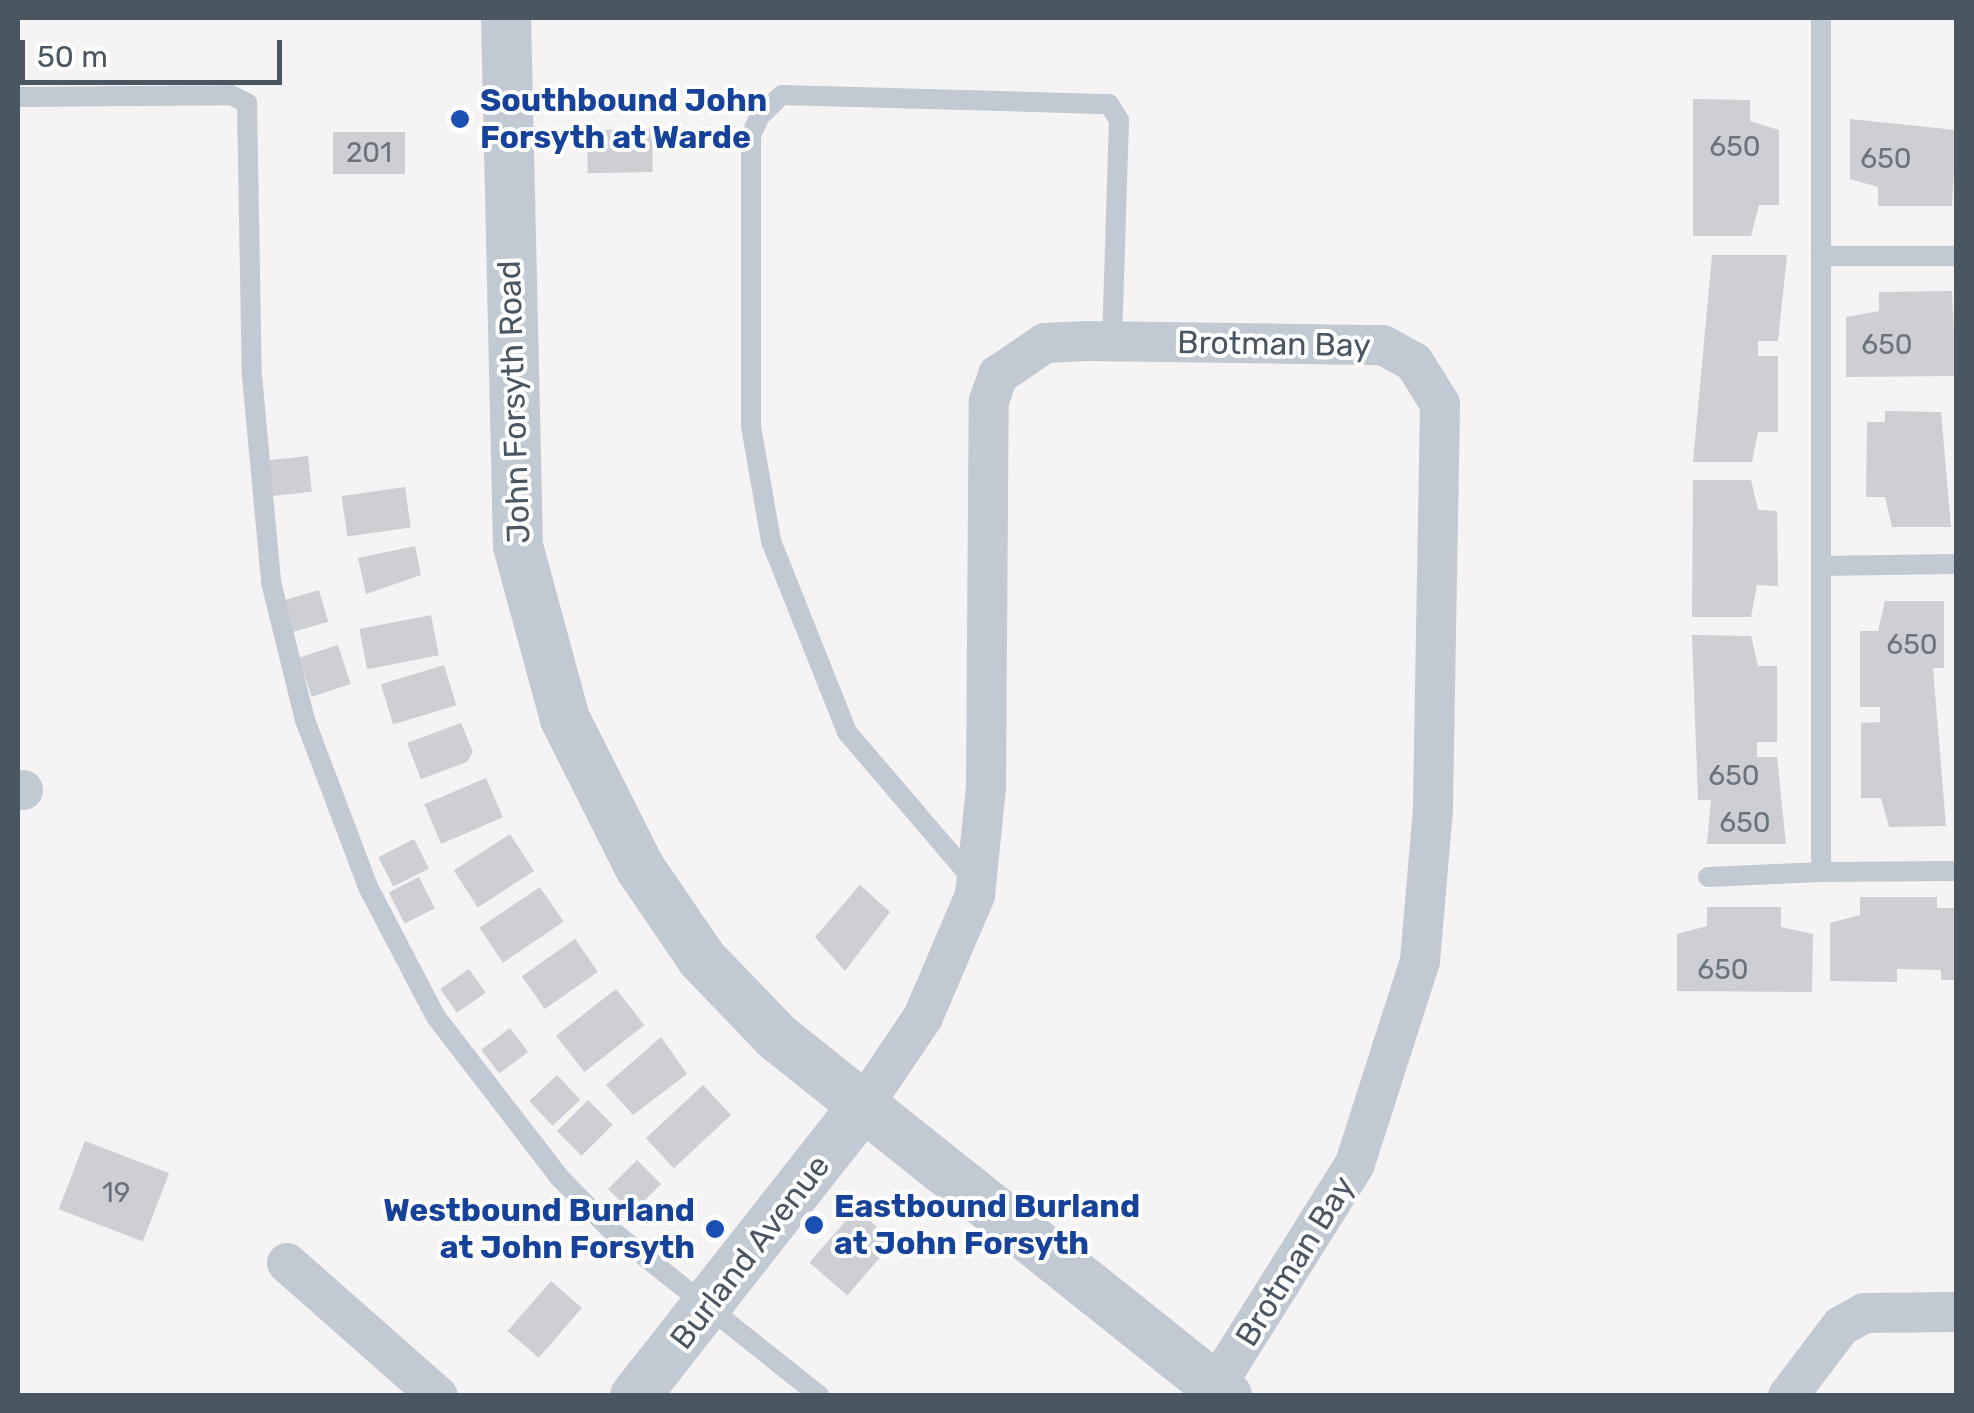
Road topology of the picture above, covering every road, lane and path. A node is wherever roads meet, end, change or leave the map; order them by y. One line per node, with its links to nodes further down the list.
1 (506, 18): 13 (street, John Forsyth Road)
2 (1821, 18): 4 (lane)
3 (18, 97): 15 (lane)
4 (1821, 256): 5 (lane); 8 (lane)
5 (1956, 256)
6 (1112, 341): 12 (street, Brotman Bay); 12 (lane); 17 (street, Brotman Bay)
7 (1956, 564): 8 (lane)
8 (1821, 566): 10 (lane)
9 (1956, 870): 10 (lane)
10 (1820, 872): 11 (lane)
11 (1708, 877)
12 (976, 883): 13 (street, Brotman Bay)
13 (863, 1106): 15 (street, Burland Avenue); 17 (street, John Forsyth Road)
14 (287, 1263): 18 (street)
15 (708, 1306): 19 (street, Burland Avenue); 20 (lane)
16 (1956, 1312): 21 (street)
17 (1221, 1391)
18 (438, 1396)
19 (635, 1396)
20 (820, 1396)
21 (1788, 1396)

